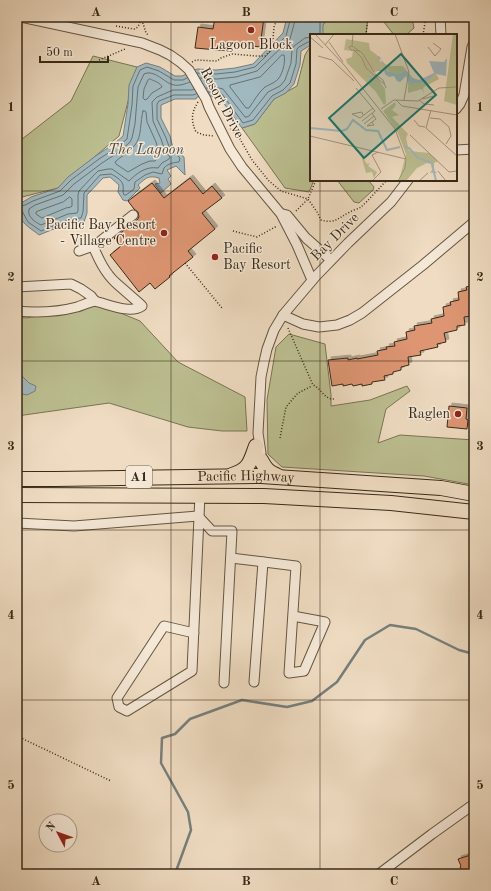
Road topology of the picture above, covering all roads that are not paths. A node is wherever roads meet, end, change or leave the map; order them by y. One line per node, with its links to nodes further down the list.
1 (21, 17): 9 (street, Resort Drive)
2 (440, 17): 3 (street)
3 (441, 34)
4 (474, 43): 5 (street)
5 (457, 108)
6 (474, 149): 7 (street)
7 (457, 150)
8 (407, 181): 14 (street, Bay Drive)
9 (281, 214): 14 (street, Resort Drive); 15 (street, Resort Drive)
10 (133, 215): 12 (street)
11 (474, 222): 19 (street)
12 (93, 246): 13 (street); 17 (street)
13 (79, 251)
14 (331, 260): 15 (street, Bay Drive)
15 (312, 280): 19 (street, Bay Drive)
16 (17, 287): 17 (street)
17 (95, 301): 18 (street)
18 (17, 311)
19 (283, 315): 20 (street, Bay Drive)
20 (257, 439): 21 (street); 22 (highway); 23 (street)
21 (261, 460): 23 (street); 24 (highway)
22 (230, 476): 23 (highway, Pacific Highway / A1); 25 (highway, Pacific Highway / A1)
23 (257, 477): 24 (highway, Pacific Highway / A1); 28 (highway); 30 (highway)
24 (281, 477): 27 (highway, Pacific Highway / A1)
25 (17, 479)
26 (17, 494): 28 (highway, Pacific Highway / A1)
27 (474, 494)
28 (152, 495): 29 (highway, Pacific Highway / A1)
29 (200, 495): 30 (highway, Pacific Highway / A1); 32 (street)
30 (314, 498): 31 (highway, Pacific Highway / A1)
31 (474, 512)
32 (198, 516): 33 (street); 34 (street); 37 (street)
33 (17, 523)
34 (231, 558): 35 (street); 39 (street)
35 (263, 562): 36 (street); 38 (street)
36 (292, 616): 36 (street)
37 (194, 633): 37 (street)
38 (254, 682)
39 (224, 683)
40 (474, 804): 41 (street)
41 (379, 874)

